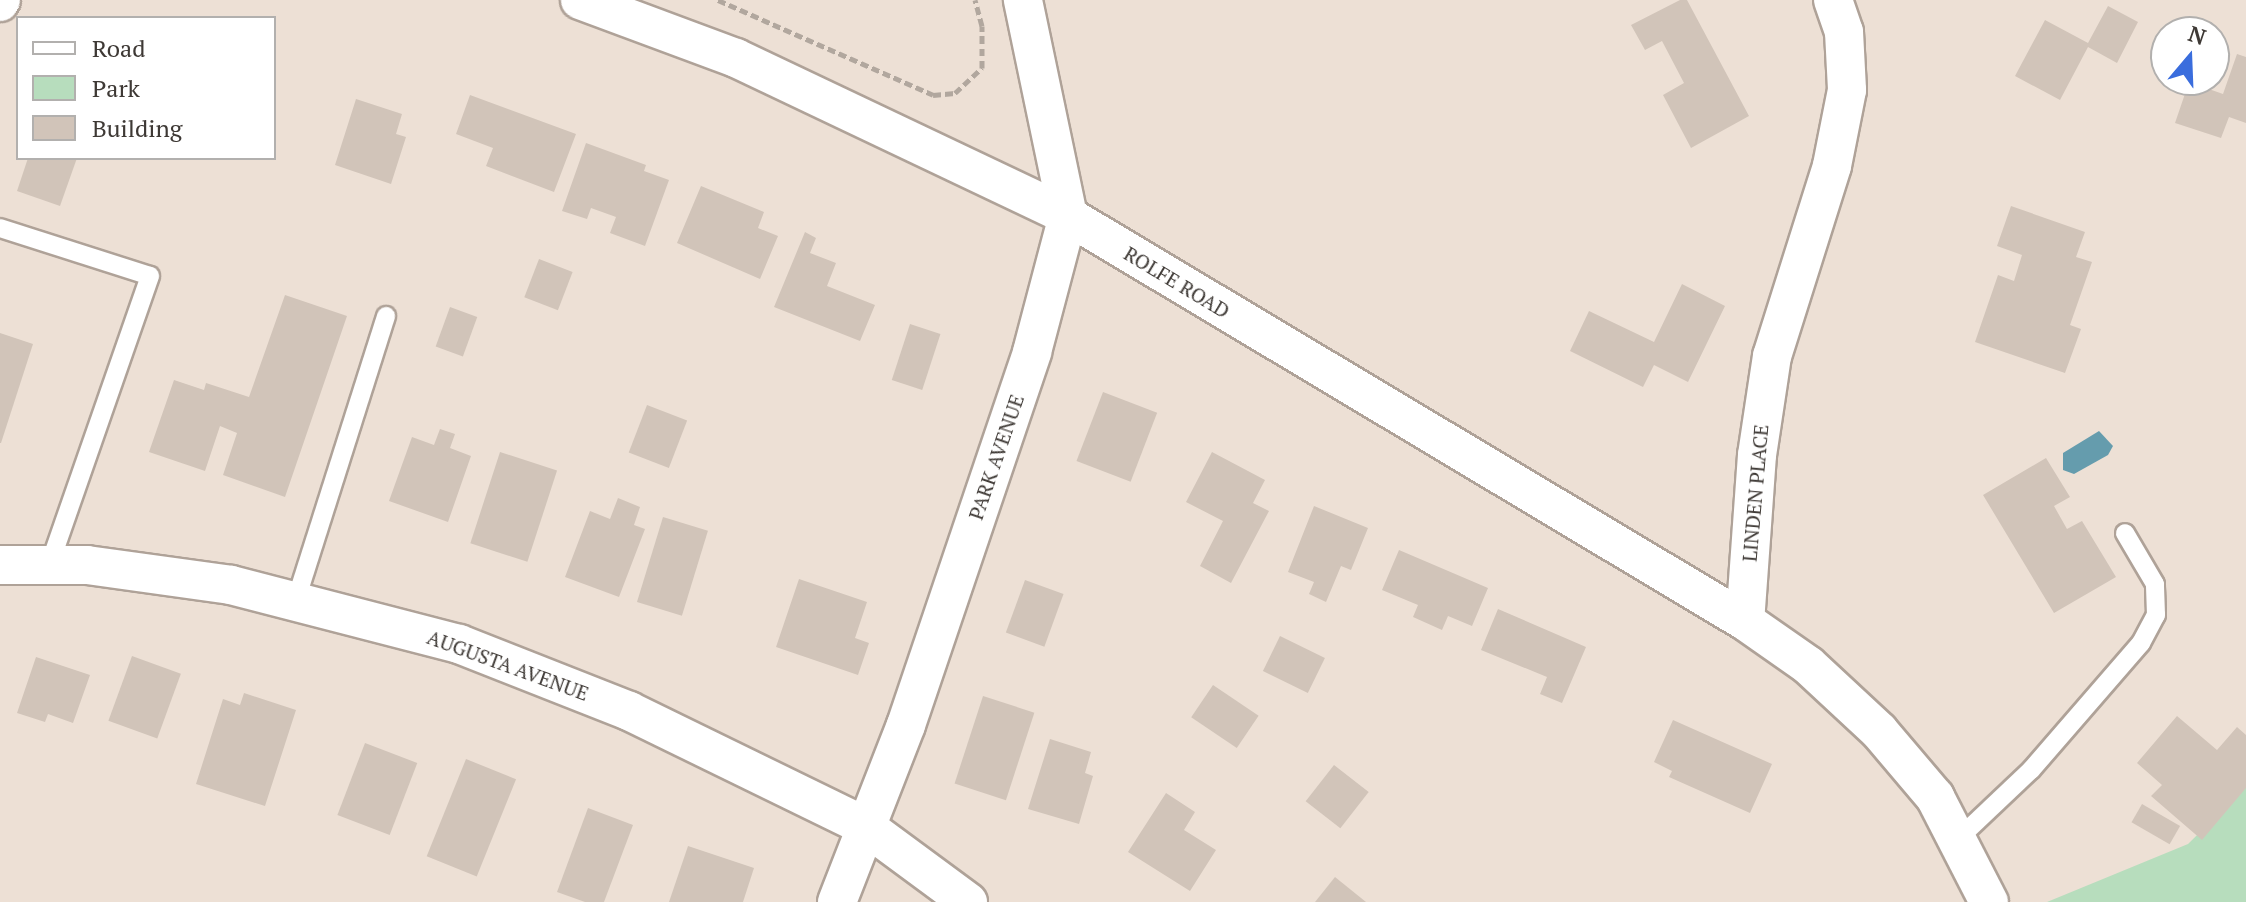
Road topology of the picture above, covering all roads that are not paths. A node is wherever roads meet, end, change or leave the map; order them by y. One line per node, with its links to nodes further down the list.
1 (580, 0): 4 (street, ROLFE ROAD)
2 (1023, 0): 4 (street, PARK AVENUE)
3 (1833, 0): 11 (street, LINDEN PLACE)
4 (1068, 216): 11 (street, ROLFE ROAD); 12 (street, PARK AVENUE)
5 (0, 228): 8 (lane)
6 (386, 316): 10 (lane)
7 (2125, 533): 13 (lane)
8 (50, 563): 9 (street, AUGUSTA AVENUE); 10 (street, AUGUSTA AVENUE)
9 (0, 565)
10 (296, 600): 12 (street, AUGUSTA AVENUE)
11 (1745, 621): 13 (street)
12 (865, 826): 14 (street, PARK AVENUE); 15 (street, AUGUSTA AVENUE)
13 (1959, 838): 16 (street)
14 (837, 902)
15 (968, 902)
16 (1989, 902)

